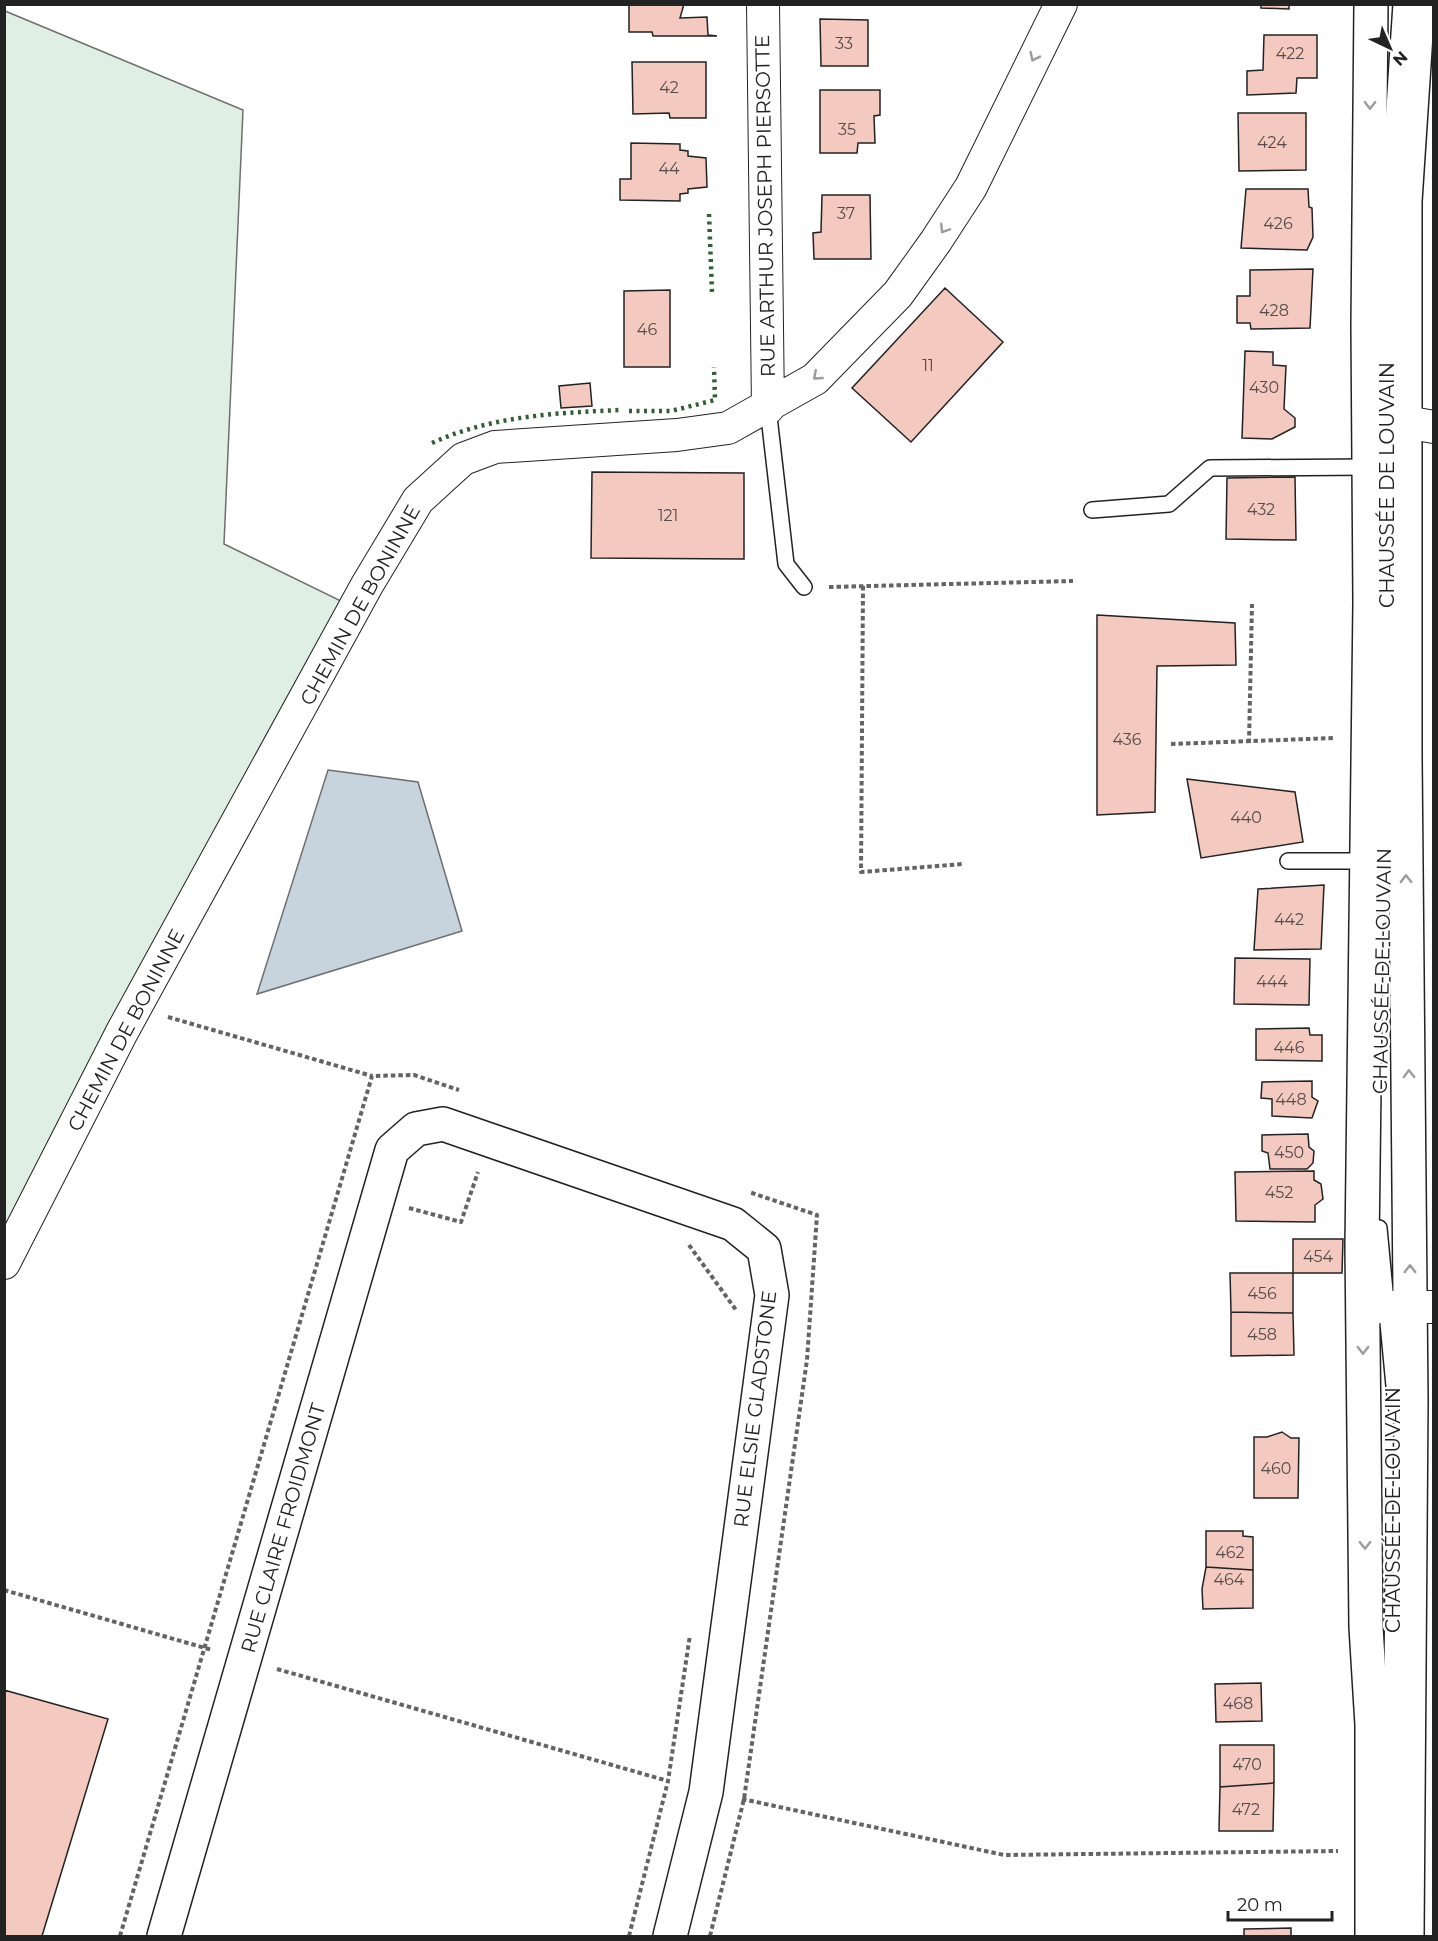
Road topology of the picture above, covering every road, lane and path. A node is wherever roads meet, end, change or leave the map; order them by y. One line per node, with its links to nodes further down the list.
1 (763, 4): 6 (street, RUE ARTHUR JOSEPH PIERSOTTE)
2 (1060, 4): 6 (street, CHEMIN DE BONINNE, one-way to 6)
3 (1371, 4): 7 (main road, CHAUSSÉE DE LOUVAIN, one-way to 7)
4 (1401, 4): 7 (lane, CHAUSSÉE DE LOUVAIN)
5 (1418, 4): 7 (main road, CHAUSSÉE DE LOUVAIN)
6 (768, 408): 12 (lane); 20 (street, CHEMIN DE BONINNE)
7 (1399, 421): 8 (main road, CHAUSSÉE DE LOUVAIN); 24 (lane, CHAUSSÉE DE LOUVAIN); 31 (main road, CHAUSSÉE DE LOUVAIN, one-way to 7)
8 (1371, 467): 9 (lane); 14 (main road, CHAUSSÉE DE LOUVAIN)
9 (1092, 510)
10 (1073, 581): 11 (path)
11 (863, 586): 12 (path); 19 (path)
12 (804, 587)
13 (1252, 604): 15 (path)
14 (1368, 736): 15 (path); 18 (main road, CHAUSSÉE DE LOUVAIN)
15 (1249, 743): 16 (path)
16 (1171, 744)
17 (1288, 861): 18 (lane)
18 (1366, 861): 31 (main road, CHAUSSÉE DE LOUVAIN)
19 (963, 864)
20 (136, 1007): 21 (path); 30 (street, CHEMIN DE BONINNE)
21 (372, 1076): 22 (path); 37 (path)
22 (470, 1094)
23 (416, 1129): 38 (main road, RUE CLAIRE FROIDMONT); 40 (main road, RUE ELSIE GLADSTONE)
24 (1379, 1138)
25 (489, 1176): 27 (path)
26 (739, 1188): 41 (path)
27 (406, 1208)
28 (1379, 1215): 31 (lane, CHAUSSÉE DE LOUVAIN)
29 (688, 1244): 32 (path)
30 (4, 1263)
31 (1398, 1307): 33 (lane, CHAUSSÉE DE LOUVAIN); 48 (main road, CHAUSSÉE DE LOUVAIN, one-way to 48); 50 (main road, CHAUSSÉE DE LOUVAIN)
32 (737, 1311)
33 (1395, 1471)
34 (1394, 1566): 49 (lane, CHAUSSÉE DE LOUVAIN)
35 (4, 1590): 37 (path)
36 (690, 1628): 39 (path)
37 (204, 1648): 38 (path); 43 (path)
38 (245, 1659): 39 (path); 44 (main road, RUE CLAIRE FROIDMONT)
39 (668, 1781): 40 (path); 45 (path)
40 (706, 1792): 41 (path); 46 (main road, RUE ELSIE GLADSTONE)
41 (744, 1799): 42 (path); 47 (path)
42 (1339, 1851)
43 (120, 1936)
44 (164, 1936)
45 (630, 1936)
46 (670, 1936)
47 (710, 1936)
48 (1372, 1936)
49 (1389, 1936)
50 (1407, 1936)

